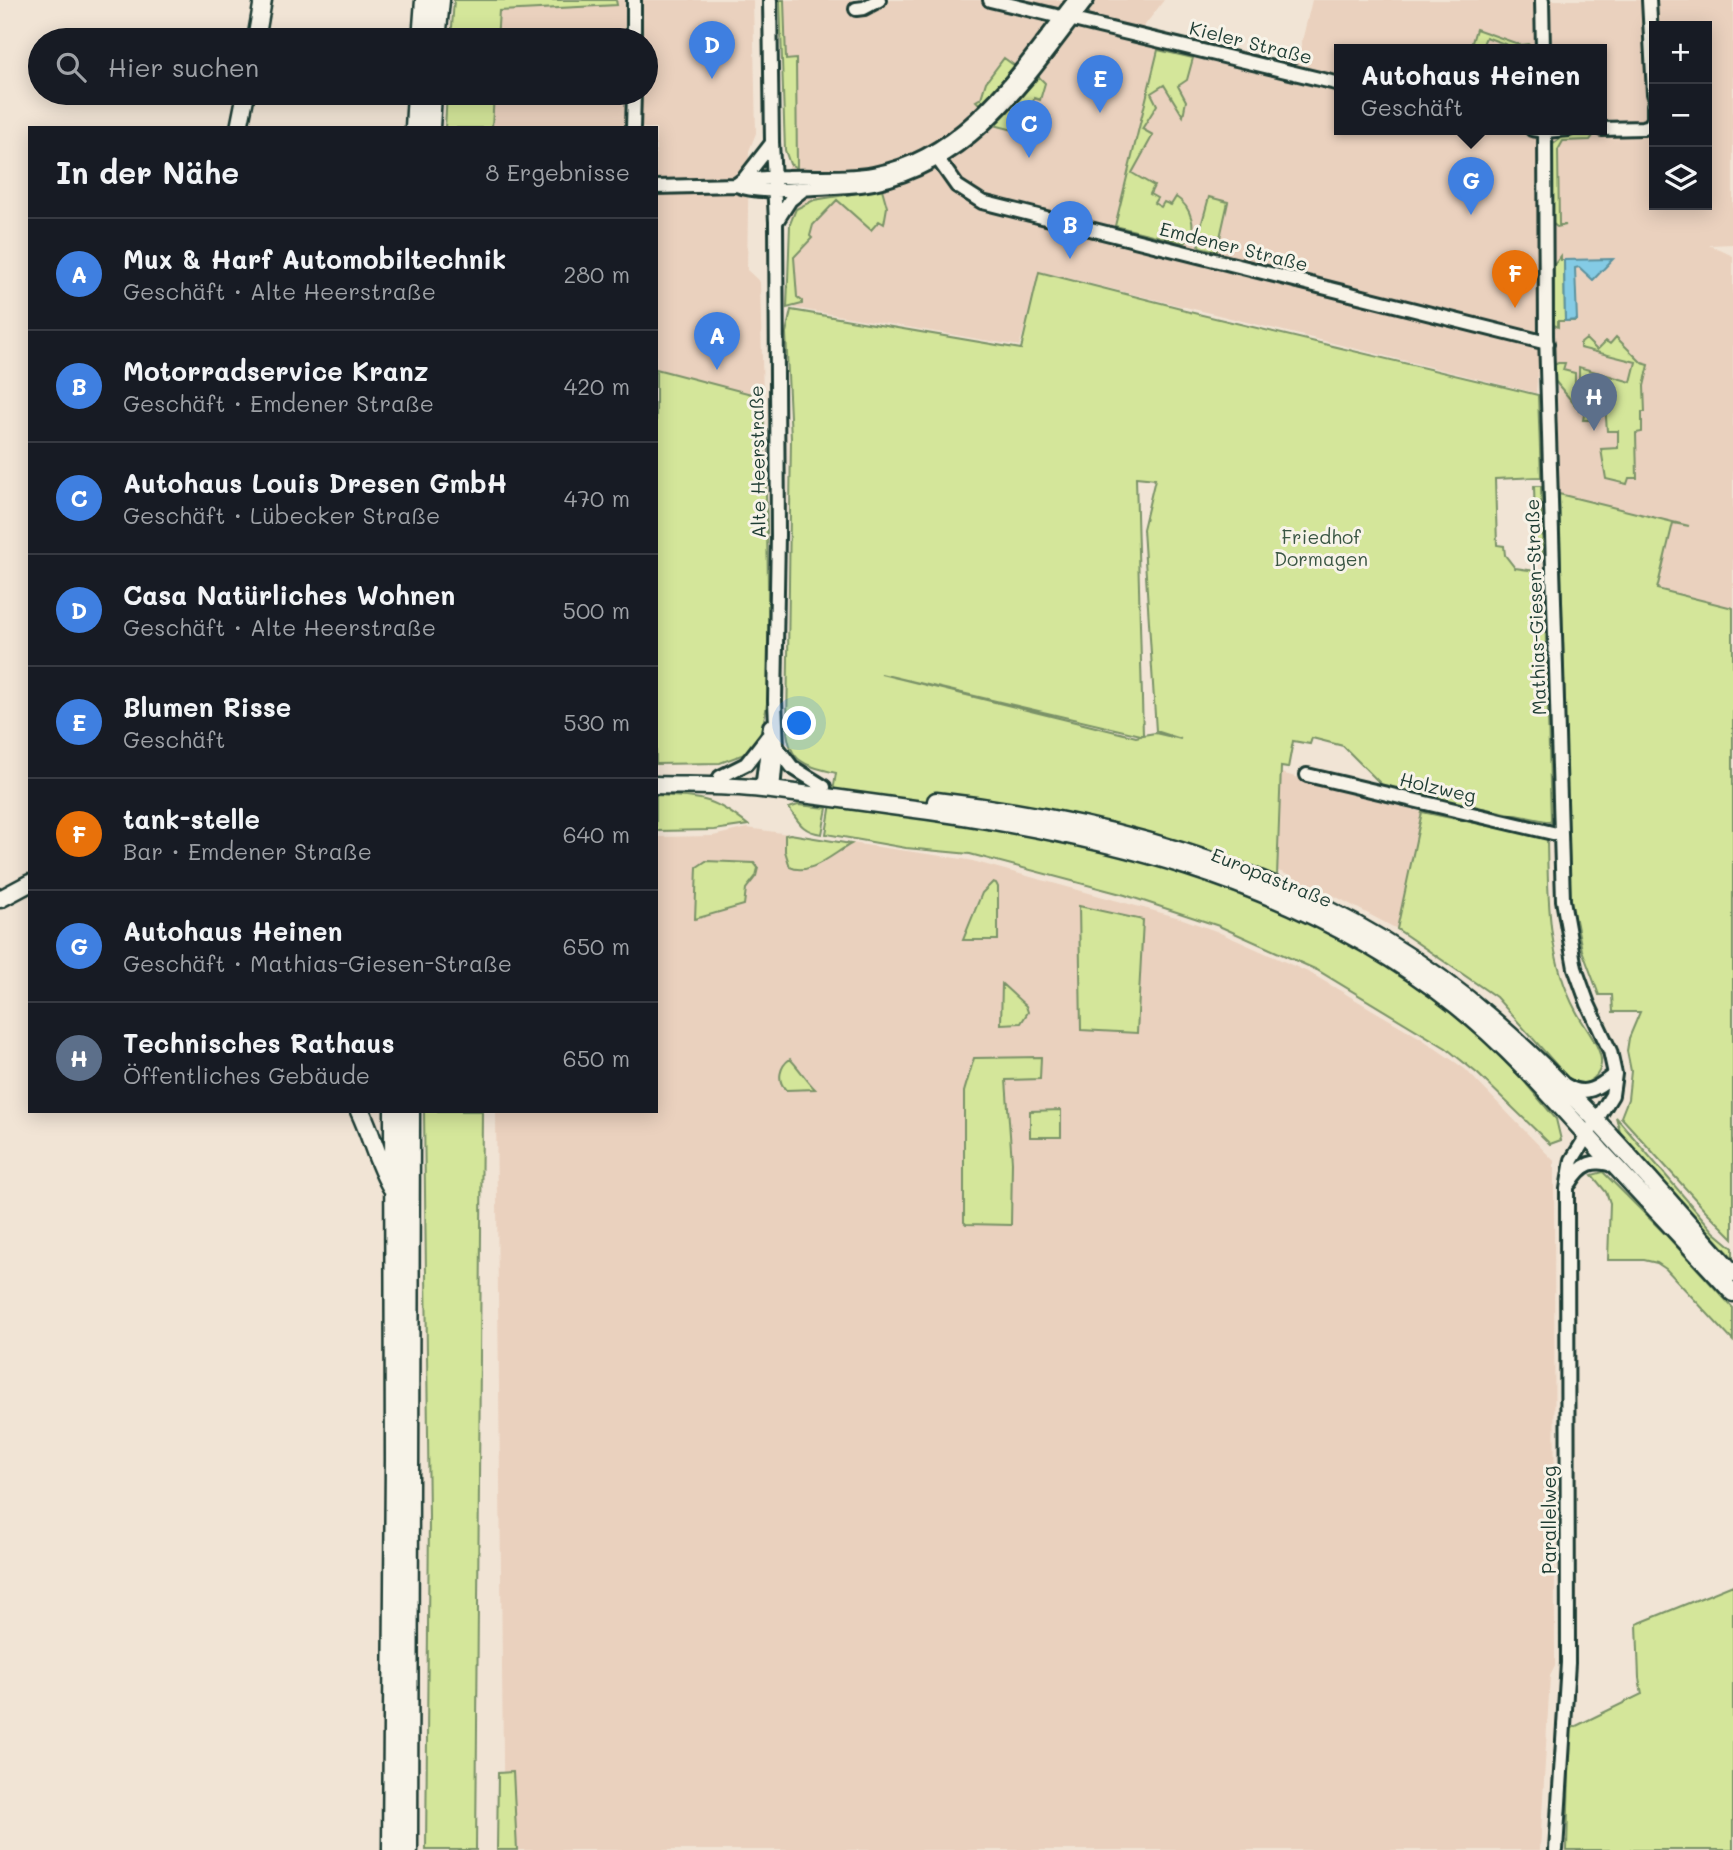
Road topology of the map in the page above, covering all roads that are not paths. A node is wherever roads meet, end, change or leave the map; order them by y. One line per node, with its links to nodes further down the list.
1 (263, 0): 14 (main road)
2 (425, 0): 15 (highway)
3 (440, 0): 16 (highway)
4 (635, 0): 17 (street)
5 (770, 0): 32 (street, Alte Heerstraße)
6 (878, 0): 12 (street)
7 (990, 0): 13 (street, Kieler Straße)
8 (1075, 0): 13 (street)
9 (1087, 0): 13 (street)
10 (1542, 0): 18 (street)
11 (1649, 0): 20 (street)
12 (856, 9)
13 (1067, 18): 19 (street, Kieler Straße); 33 (street)
14 (258, 28)
15 (423, 28)
16 (437, 28)
17 (634, 28)
18 (1543, 44)
19 (1334, 82)
20 (1653, 84)
21 (244, 105): 25 (main road)
22 (416, 105): 26 (highway)
23 (431, 105): 27 (highway)
24 (634, 105): 28 (street)
25 (239, 126)
26 (415, 126)
27 (430, 126)
28 (633, 126)
29 (1607, 129): 30 (street)
30 (1649, 131)
31 (1540, 135): 39 (street, Mathias-Giesen-Straße)
32 (772, 142): 34 (street); 35 (street, Alte Heerstraße)
33 (936, 156): 35 (street); 37 (street); 39 (street, Emdener Straße)
34 (740, 182): 35 (street); 36 (street)
35 (774, 184): 37 (street); 38 (street, Alte Heerstraße)
36 (658, 187)
37 (805, 188): 38 (street)
38 (776, 222): 40 (street, Alte Heerstraße)
39 (1547, 343): 49 (street, Mathias-Giesen-Straße)
40 (775, 701): 41 (street, Alte Heerstraße); 42 (street, Alte Heerstraße)
41 (769, 734): 45 (street); 47 (street, Alte Heerstraße)
42 (777, 747): 47 (street, Alte Heerstraße); 48 (street)
43 (658, 775): 45 (main road, Europastraße)
44 (1307, 775): 49 (street, Holzweg)
45 (720, 777): 47 (main road, Europastraße)
46 (658, 785): 47 (main road, Europastraße)
47 (768, 785): 48 (main road, Europastraße); 57 (main road, Europastraße)
48 (824, 787): 53 (main road, Europastraße)
49 (1561, 835): 52 (street, Mathias-Giesen-Straße)
50 (28, 884): 51 (main road)
51 (0, 900)
52 (1615, 1074): 53 (street); 57 (street)
53 (1559, 1081): 57 (main road, Europastraße)
54 (360, 1113): 59 (highway)
55 (394, 1113): 59 (highway)
56 (410, 1113): 64 (highway)
57 (1591, 1127): 58 (main road, Europastraße); 60 (street, Parallelweg); 61 (main road, Europastraße)
58 (1616, 1167): 60 (street); 62 (main road, Europastraße)
59 (394, 1189): 63 (highway)
60 (1567, 1189): 65 (street, Parallelweg)
61 (1733, 1273)
62 (1733, 1293)
63 (392, 1850)
64 (408, 1850)
65 (1556, 1850)

